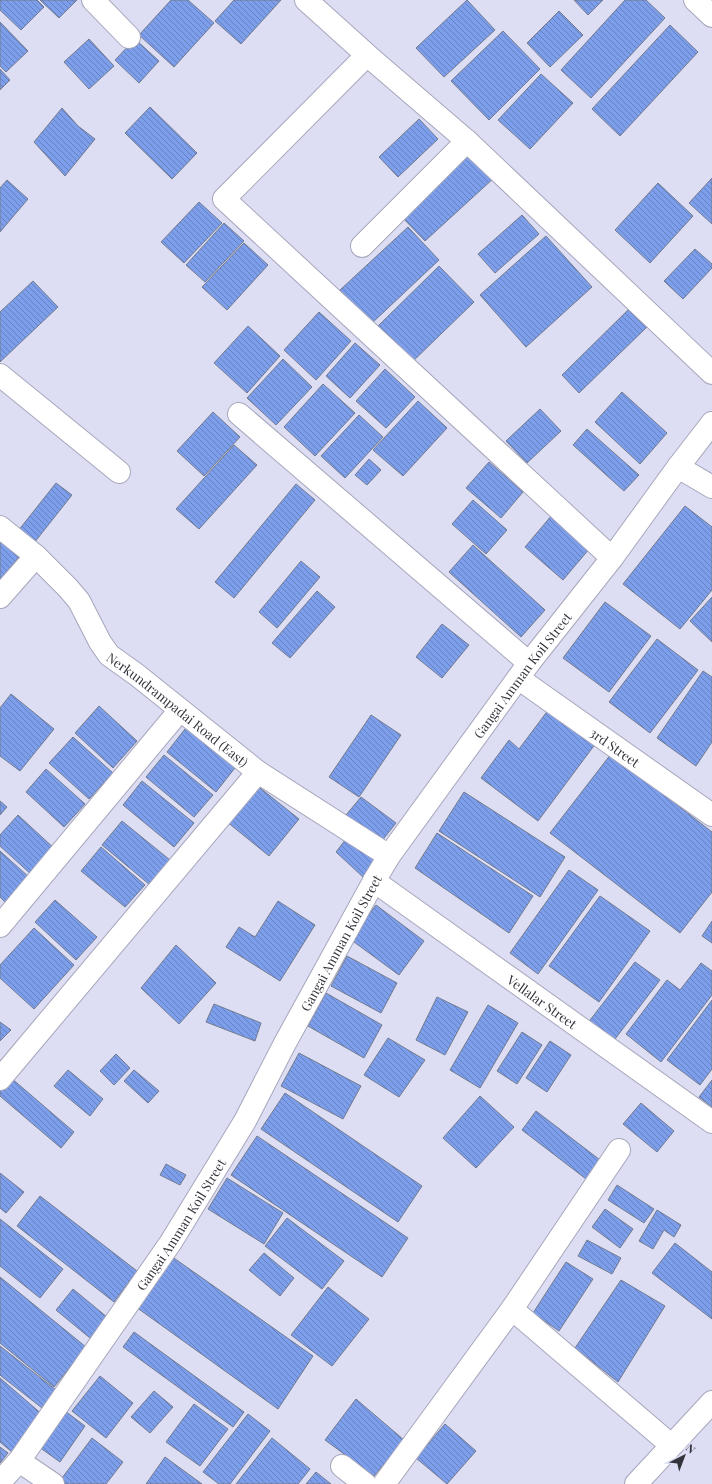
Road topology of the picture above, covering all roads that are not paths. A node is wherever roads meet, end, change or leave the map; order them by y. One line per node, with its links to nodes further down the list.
1 (93, 0): 5 (street)
2 (306, 0): 6 (street)
3 (695, 0): 4 (street)
4 (712, 16)
5 (129, 37)
6 (367, 55): 7 (street); 18 (street)
7 (467, 141): 8 (street); 9 (street)
8 (362, 246)
9 (712, 373)
10 (0, 375): 14 (street)
11 (239, 414): 20 (street, 3rd Street)
12 (712, 423): 13 (street, Gangai Amman Koil Street)
13 (678, 467): 15 (street); 18 (street, Gangai Amman Koil Street)
14 (118, 472)
15 (712, 487)
16 (0, 527): 17 (street, Nerkundrampadai Road (East))
17 (36, 556): 19 (street); 21 (street, Nerkundrampadai Road (East))
18 (612, 558): 20 (street, Gangai Amman Koil Street)
19 (0, 598)
20 (524, 670): 23 (street, 3rd Street); 24 (street, Gangai Amman Koil Street)
21 (180, 710): 22 (street, Nerkundrampadai Road (East)); 25 (street)
22 (258, 772): 24 (street, Nerkundrampadai Road (East)); 27 (street)
23 (712, 815)
24 (382, 868): 26 (street); 28 (street, Vellalar Street); 33 (street, Gangai Amman Koil Street)
25 (0, 926)
26 (494, 953)
27 (0, 1079)
28 (712, 1122)
29 (619, 1150): 30 (street)
30 (512, 1309): 32 (street); 38 (street)
31 (712, 1402): 32 (street)
32 (671, 1445): 39 (street)
33 (19, 1461): 35 (street, Gangai Amman Koil Street); 36 (street)
34 (342, 1466): 37 (street)
35 (0, 1482)
36 (53, 1484)
37 (365, 1484)
38 (384, 1484)
39 (636, 1484)

